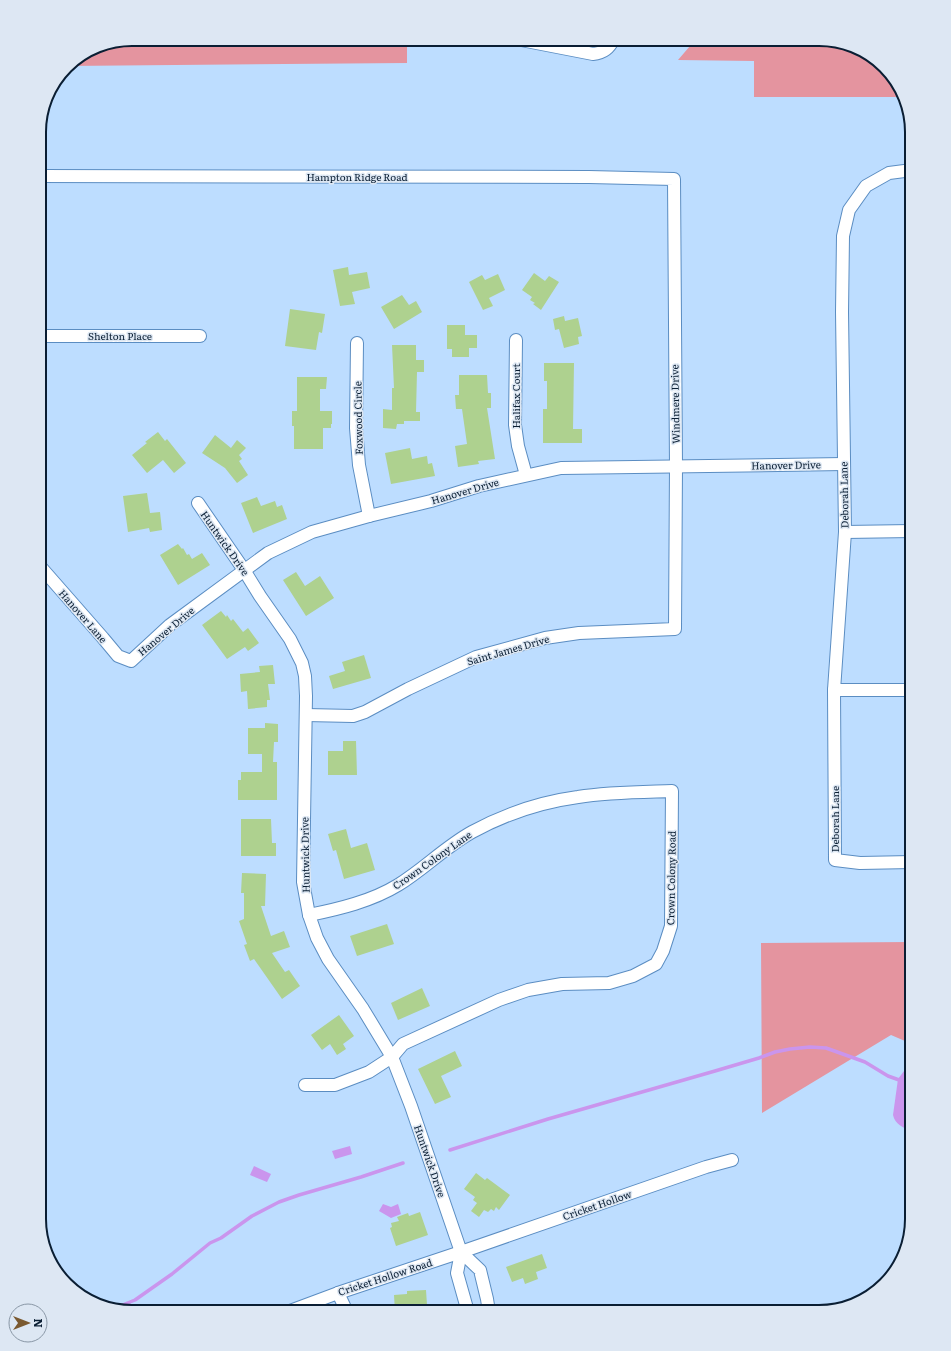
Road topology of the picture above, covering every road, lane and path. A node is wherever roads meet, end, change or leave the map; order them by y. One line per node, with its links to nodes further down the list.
1 (552, 46): 2 (street)
2 (610, 46)
3 (905, 171): 10 (street, Deborah Lane)
4 (46, 176): 5 (street, Hampton Ridge Road)
5 (674, 179): 11 (street, Windmere Drive)
6 (46, 336): 7 (street, Shelton Place)
7 (200, 336)
8 (516, 340): 12 (street, Halifax Court)
9 (357, 343): 14 (street, Foxwood Circle)
10 (844, 464): 11 (street, Hanover Drive); 16 (street, Deborah Lane)
11 (676, 466): 12 (street, Hanover Drive); 19 (street, Windmere Drive)
12 (526, 476): 14 (street, Hanover Drive)
13 (198, 503): 17 (street, Huntwick Drive)
14 (369, 516): 17 (street, Hanover Drive)
15 (905, 531): 16 (street)
16 (846, 532): 21 (street, Deborah Lane)
17 (244, 570): 20 (street, Hanover Drive); 23 (street, Huntwick Drive)
18 (46, 573): 20 (street, Hanover Lane)
19 (674, 629): 23 (street, Saint James Drive)
20 (131, 661)
21 (834, 690): 22 (street); 25 (street, Deborah Lane)
22 (905, 690)
23 (306, 716): 26 (street, Huntwick Drive)
24 (672, 791): 26 (street, Crown Colony Lane); 27 (street, Crown Colony Road)
25 (905, 862)
26 (309, 915): 27 (street, Huntwick Drive)
27 (392, 1057): 28 (street, Crown Colony Road); 30 (street, Huntwick Drive)
28 (305, 1085)
29 (732, 1160): 30 (street, Cricket Hollow)
30 (462, 1252): 31 (street, Cricket Hollow Road); 34 (street); 35 (street, Huntwick Drive)
31 (338, 1293): 32 (street, Cricket Hollow Road); 33 (street)
32 (306, 1305)
33 (344, 1305)
34 (466, 1305)
35 (488, 1305)

